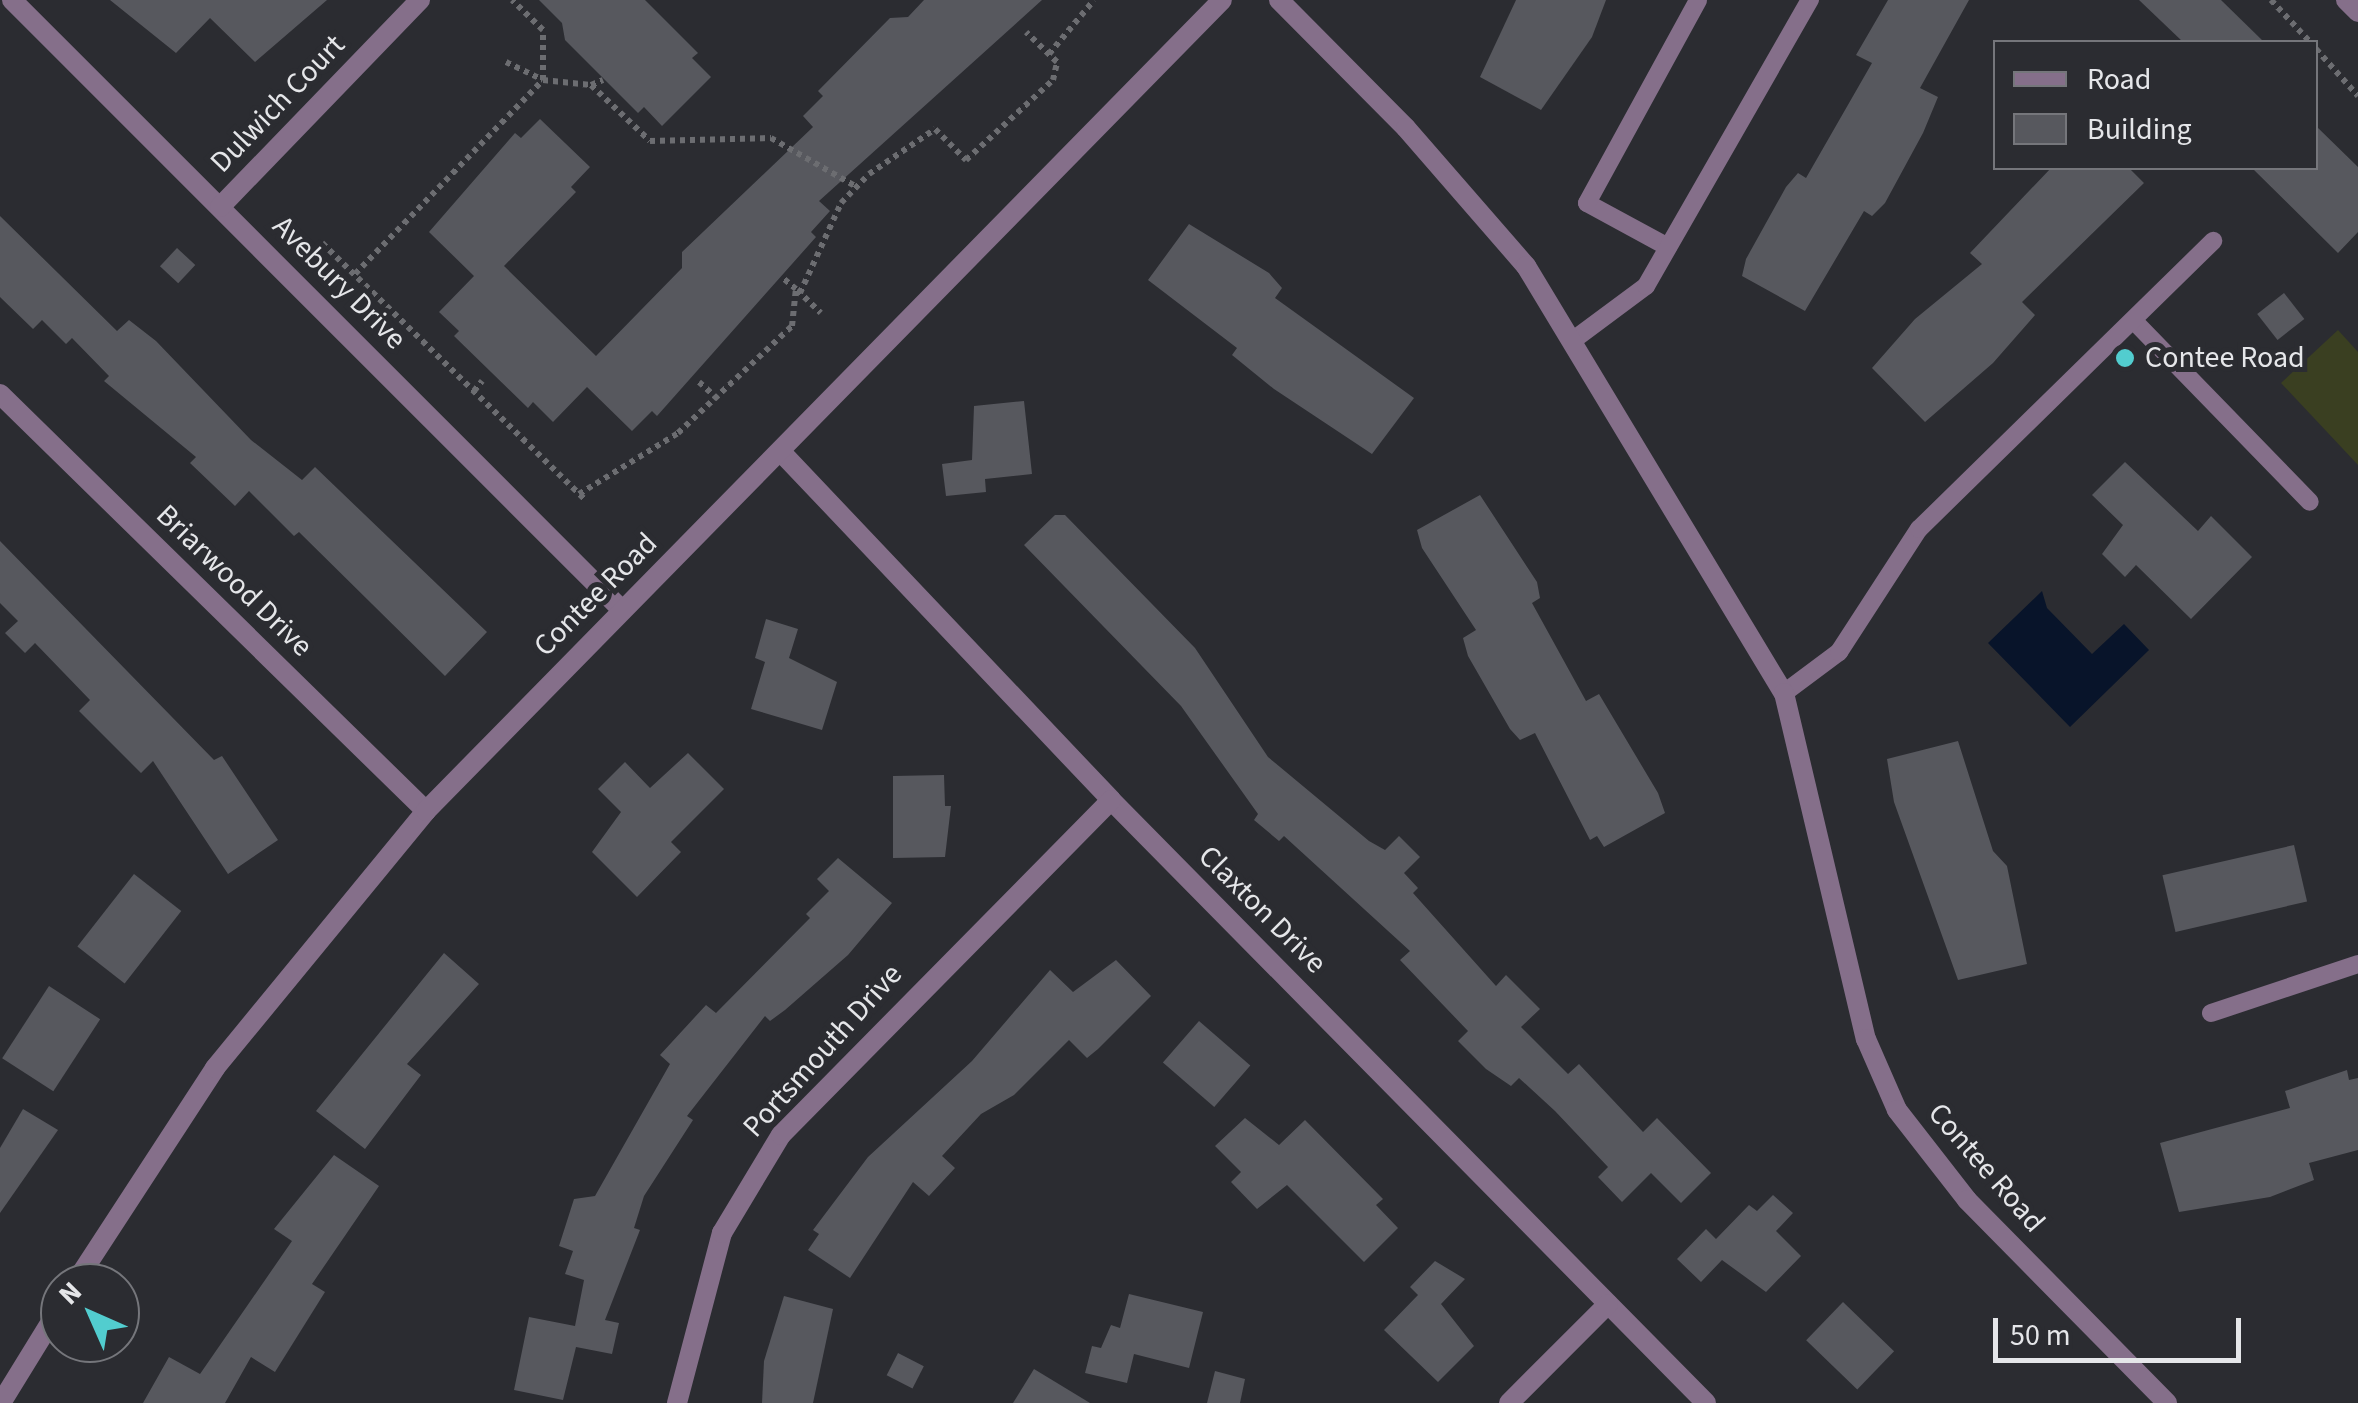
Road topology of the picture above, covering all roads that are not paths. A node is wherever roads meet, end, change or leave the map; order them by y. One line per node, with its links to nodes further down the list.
1 (12, 0): 9 (street, Avebury Drive)
2 (420, 0): 9 (street, Dulwich Court)
3 (1222, 0): 15 (street, Contee Road)
4 (1278, 0): 13 (street, Contee Road)
5 (1698, 0): 11 (lane)
6 (1810, 0): 11 (lane)
7 (2346, 0): 8 (street)
8 (2358, 12)
9 (220, 207): 17 (street, Avebury Drive)
10 (2213, 241): 12 (lane)
11 (1668, 248): 13 (lane)
12 (2134, 321): 16 (lane); 18 (lane)
13 (1576, 338): 18 (street, Contee Road)
14 (0, 394): 20 (street, Briarwood Drive)
15 (782, 453): 17 (street, Contee Road); 19 (street, Claxton Drive)
16 (2310, 502)
17 (622, 610): 20 (street, Contee Road)
18 (1784, 693): 30 (street, Contee Road)
19 (1111, 800): 24 (street, Claxton Drive); 27 (street, Portsmouth Drive)
20 (426, 811): 23 (street, Contee Road)
21 (2358, 964): 22 (lane)
22 (2211, 1012)
23 (87, 1263)
24 (1608, 1304): 28 (street); 29 (street, Claxton Drive)
25 (40, 1343): 26 (street)
26 (8, 1400)
27 (677, 1403)
28 (1509, 1403)
29 (1706, 1403)
30 (2166, 1403)

